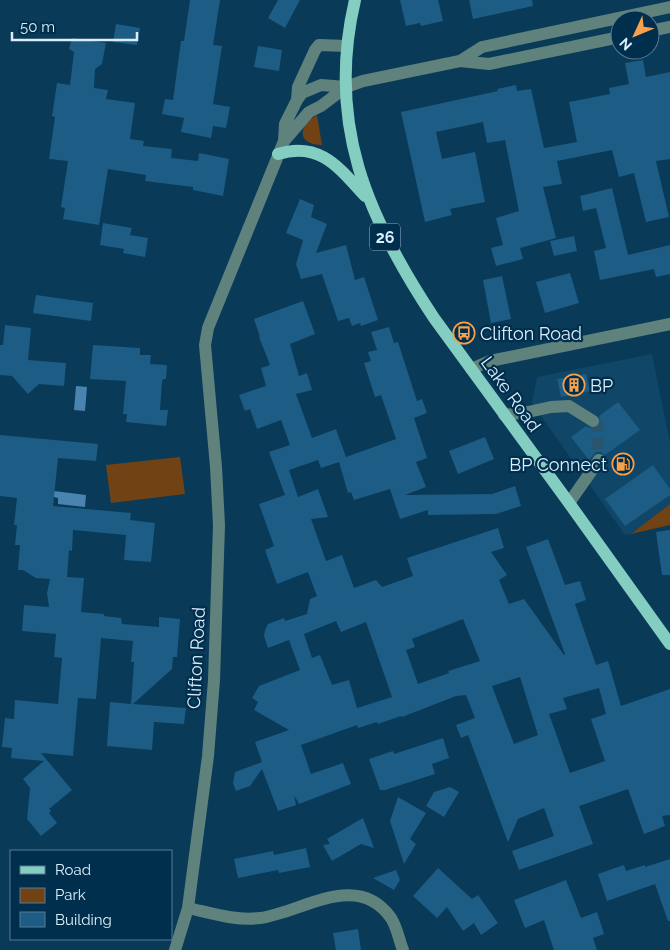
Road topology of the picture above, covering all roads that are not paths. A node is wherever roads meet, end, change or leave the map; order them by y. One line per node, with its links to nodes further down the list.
1 (355, 0): 7 (main road, Lake Road / 26)
2 (670, 7): 3 (street)
3 (584, 25): 4 (street); 6 (street)
4 (525, 37): 8 (street); 9 (street)
5 (610, 39): 6 (street)
6 (588, 44): 8 (street)
7 (347, 46): 10 (main road, Lake Road / 26); 11 (street, Clifton Road)
8 (529, 56): 9 (street)
9 (460, 61): 10 (street)
10 (346, 87): 11 (street); 12 (street, Clifton Road); 14 (main road, Lake Road / 26)
11 (297, 100): 12 (street, Clifton Road)
12 (284, 140): 13 (street, Clifton Road)
13 (278, 154): 14 (main road); 22 (street, Clifton Road)
14 (368, 199): 16 (main road, Lake Road / 26)
15 (670, 324): 16 (street)
16 (471, 369): 17 (main road, Lake Road / 26)
17 (504, 415): 18 (street); 20 (main road, Lake Road / 26)
18 (593, 421)
19 (599, 460): 20 (street)
20 (569, 503): 21 (main road, Lake Road / 26)
21 (670, 644)
22 (188, 908): 23 (street, Clifton Road); 24 (street)
23 (175, 950)
24 (404, 950)

